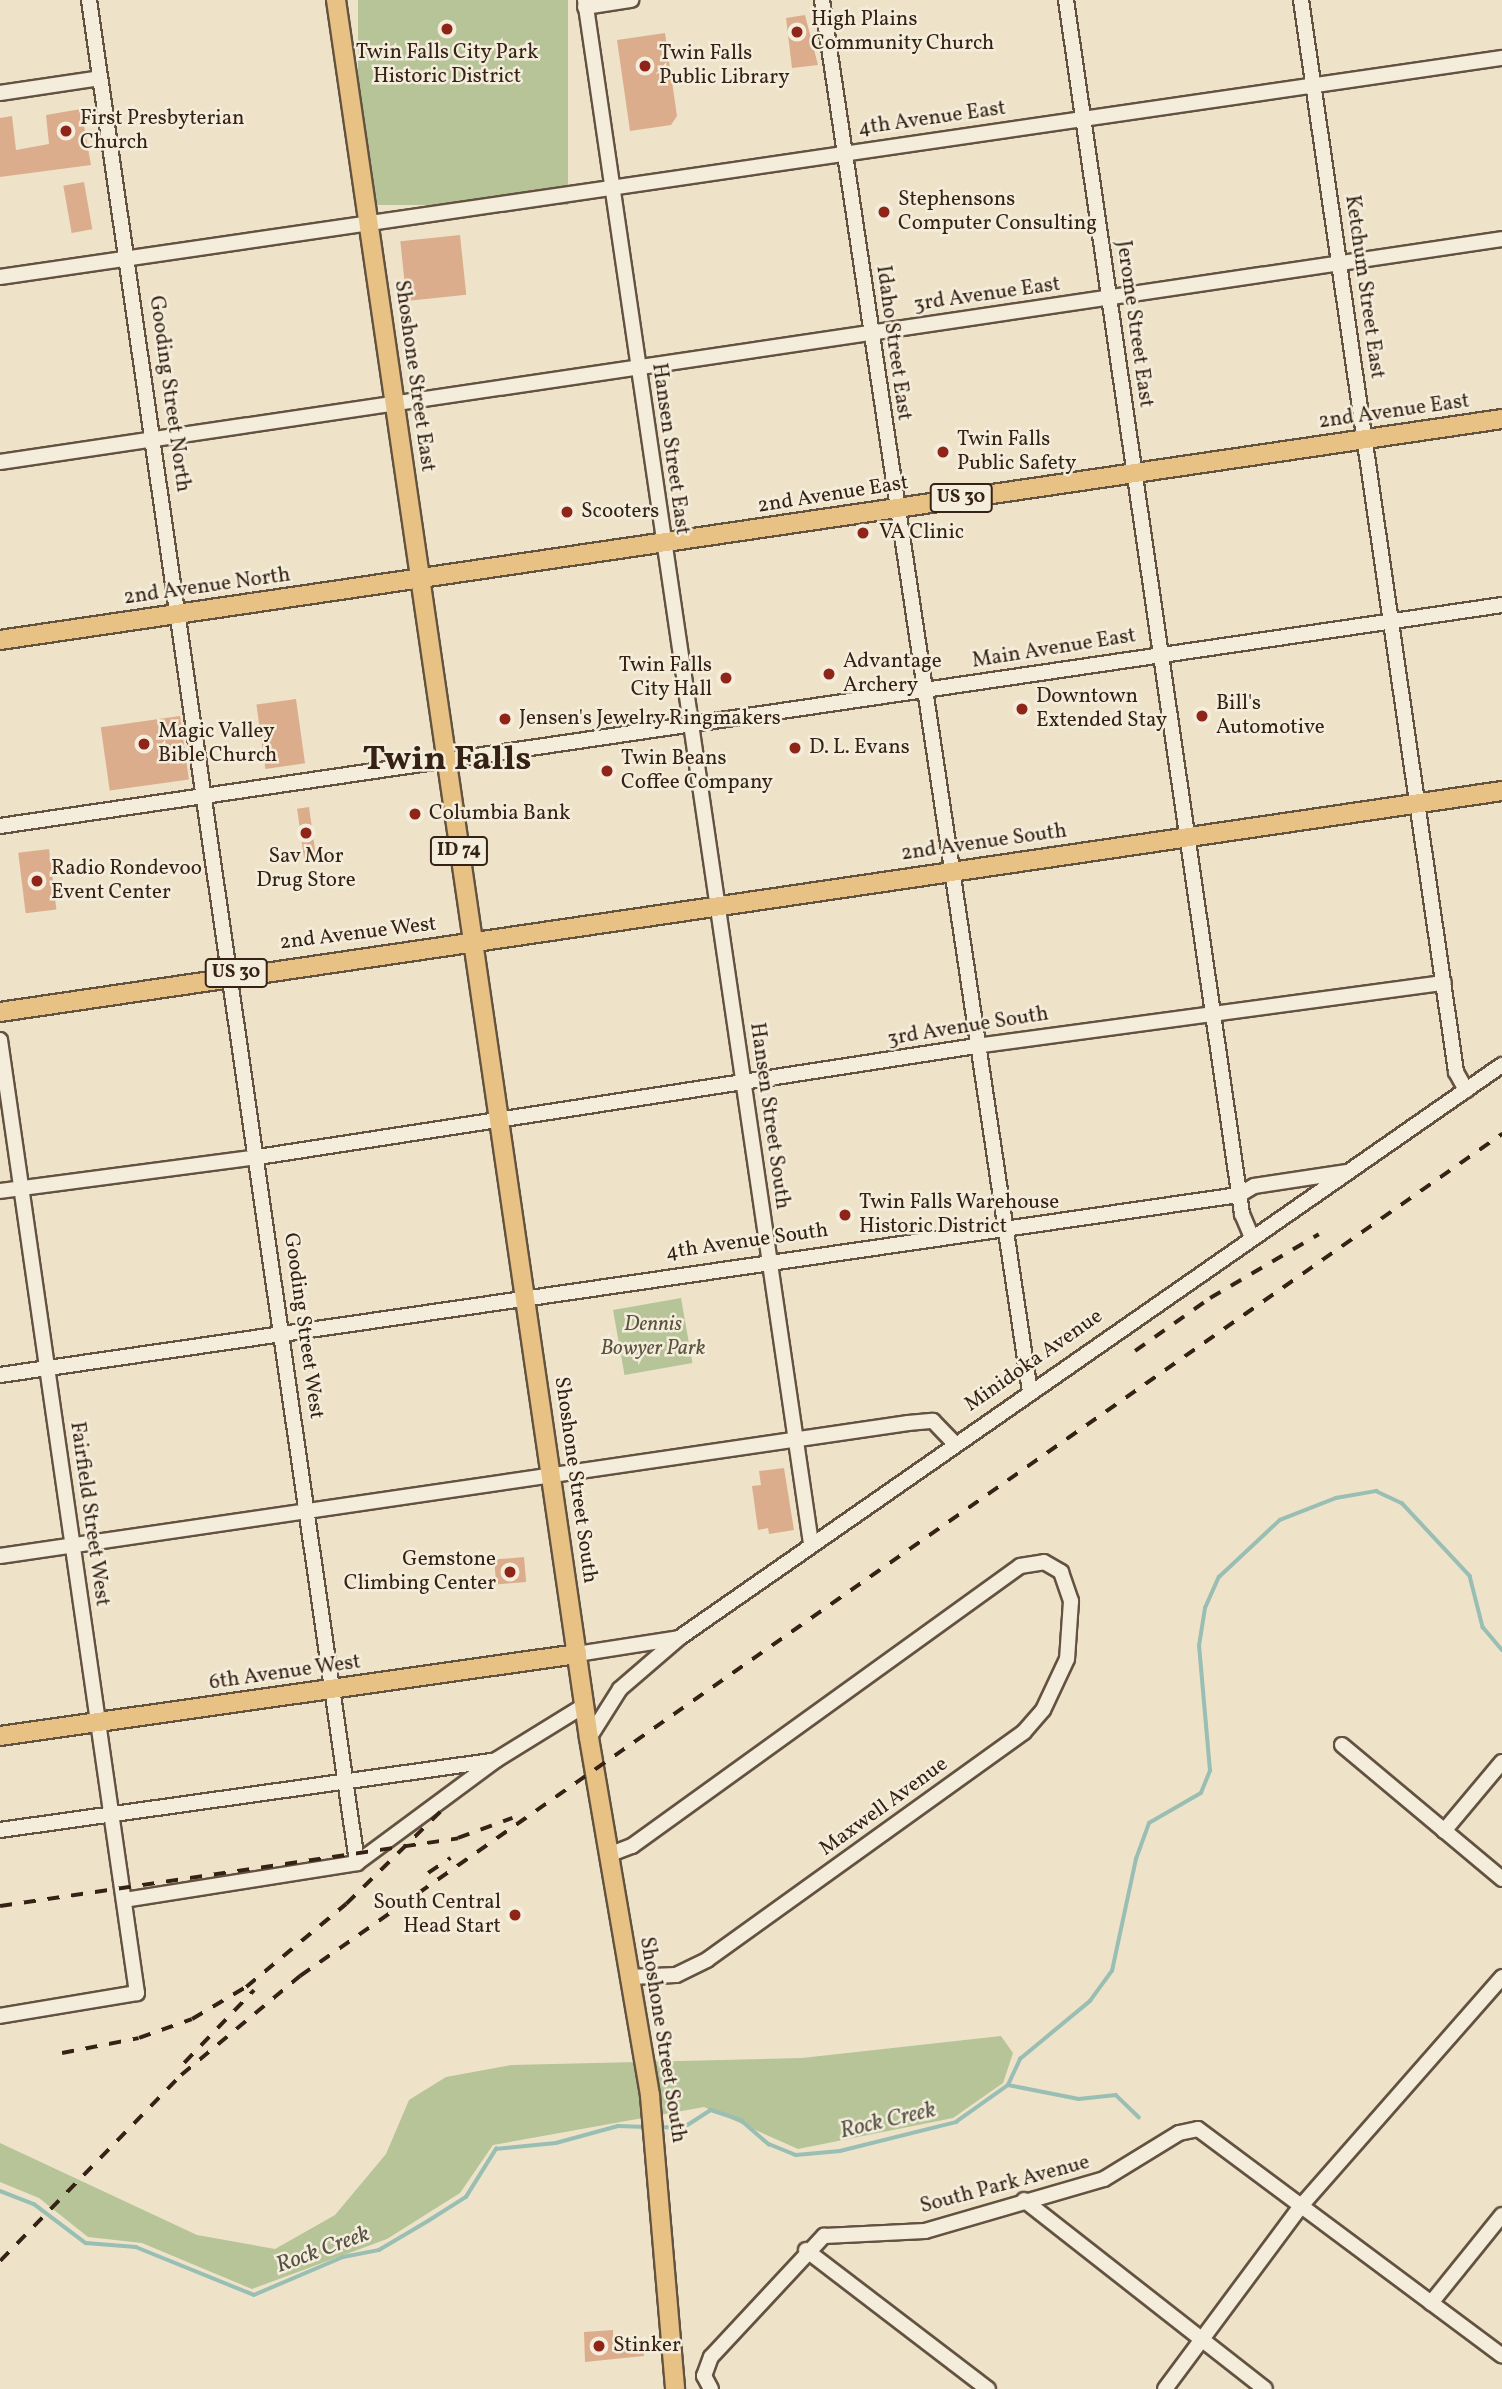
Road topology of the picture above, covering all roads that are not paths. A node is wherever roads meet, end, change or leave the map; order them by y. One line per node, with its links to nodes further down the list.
1 (89, 0): 9 (street, Gooding Street North)
2 (336, 0): 15 (main road, Shoshone Street East)
3 (631, 0): 7 (street)
4 (822, 0): 13 (street, Idaho Street East)
5 (1066, 0): 12 (street, Jerome Street East)
6 (1301, 0): 10 (street, Ketchum Street East)
7 (585, 3): 14 (street, Hansen Street East)
8 (1502, 58): 10 (street, 4th Avenue East)
9 (100, 78): 11 (street); 17 (street, Gooding Street North)
10 (1314, 84): 12 (street, 4th Avenue East); 18 (street, Ketchum Street East)
11 (0, 93)
12 (1083, 118): 13 (street, 4th Avenue East); 20 (street, Jerome Street East)
13 (844, 153): 14 (street, 4th Avenue East); 21 (street, Idaho Street East)
14 (611, 187): 15 (street, 4th Avenue East); 22 (street, Hansen Street East)
15 (368, 221): 17 (street, 4th Avenue East); 23 (main road, Shoshone Street East)
16 (1502, 239): 18 (street, 3rd Avenue East)
17 (128, 257): 19 (street, 4th Avenue East); 25 (street, Gooding Street North)
18 (1339, 263): 20 (street, 3rd Avenue East); 26 (street, Ketchum Street East)
19 (0, 277)
20 (1108, 298): 21 (street, 3rd Avenue East); 28 (street, Jerome Street East)
21 (870, 333): 22 (street, 3rd Avenue East); 29 (street, Idaho Street East)
22 (637, 368): 23 (street, 3rd Avenue East); 30 (street, Hansen Street East)
23 (394, 404): 25 (street, 3rd Avenue East); 31 (main road, Shoshone Street East)
24 (1502, 419): 26 (main road, 2nd Avenue East / US 30)
25 (155, 439): 27 (street, 3rd Avenue East); 33 (street, Gooding Street North)
26 (1364, 439): 28 (main road, 2nd Avenue East / US 30); 34 (street, Ketchum Street East)
27 (0, 462)
28 (1134, 473): 29 (main road, 2nd Avenue East / US 30); 36 (street, Jerome Street East)
29 (895, 509): 30 (main road, 2nd Avenue East / US 30); 37 (street, Idaho Street East)
30 (662, 543): 31 (main road, 2nd Avenue East / US 30); 38 (street, Hansen Street East)
31 (420, 579): 33 (main road, 2nd Avenue North / US 30); 39 (main road, Shoshone Street East / ID 74)
32 (1502, 605): 34 (street, Main Avenue East)
33 (181, 615): 35 (main road, 2nd Avenue North / US 30); 41 (street, Gooding Street North)
34 (1391, 622): 36 (street, Main Avenue East); 42 (street, Ketchum Street East)
35 (0, 640)
36 (1159, 654): 37 (street, Main Avenue East); 44 (street, Jerome Street East)
37 (922, 691): 38 (street, Main Avenue East); 45 (street, Idaho Street East)
38 (689, 723): 39 (street, Main Avenue East); 46 (street, Hansen Street East)
39 (446, 760): 41 (street, Main Avenue East); 47 (main road, Shoshone Street South / ID 74)
40 (1502, 791): 42 (main road, 2nd Avenue South / US 30)
41 (208, 795): 43 (street, Main Avenue East); 48 (street, Gooding Street West)
42 (1419, 802): 44 (main road, 2nd Avenue South / US 30); 49 (street, Ketchum Street East)
43 (0, 826)
44 (1187, 836): 45 (main road, 2nd Avenue South / US 30); 51 (street, Jerome Street East)
45 (950, 871): 46 (main road, 2nd Avenue South / US 30); 53 (street, Idaho Street East)
46 (717, 903): 47 (main road, 2nd Avenue South / US 30); 55 (street, Hansen Street South)
47 (473, 942): 48 (main road, 2nd Avenue West / US 30); 57 (main road, Shoshone Street South / ID 74)
48 (233, 973): 50 (main road, 2nd Avenue West / US 30); 58 (street, Gooding Street West)
49 (1444, 983): 51 (street, 3rd Avenue South); 56 (street, Ketchum Street East)
50 (0, 1012)
51 (1213, 1014): 53 (street, 3rd Avenue South); 62 (street, Jerome Street East)
52 (0, 1040): 60 (street, Fairfield Street West)
53 (976, 1046): 55 (street, 3rd Avenue South); 63 (street, Idaho Street East)
54 (1502, 1065): 56 (street, Minidoka Avenue)
55 (743, 1083): 57 (street, 3rd Avenue South); 65 (street, Hansen Street South)
56 (1466, 1090): 59 (street, Minidoka Avenue)
57 (499, 1120): 58 (street, 3rd Avenue South); 66 (main road, Shoshone Street South / ID 74)
58 (258, 1157): 60 (street, 3rd Avenue South); 67 (street, Gooding Street West)
59 (1347, 1172): 62 (street, 4th Avenue South); 64 (street, Minidoka Avenue)
60 (21, 1188): 61 (street, 3rd Avenue South); 68 (street, Fairfield Street West)
61 (0, 1191)
62 (1239, 1195): 63 (street, 4th Avenue South); 64 (street, Jerome Street East)
63 (1005, 1228): 65 (street, 4th Avenue South); 70 (street, Idaho Street East)
64 (1252, 1238): 70 (street, Minidoka Avenue)
65 (769, 1259): 66 (street, 4th Avenue South); 71 (street, Hansen Street South)
66 (525, 1298): 67 (street, 4th Avenue South); 73 (main road, Shoshone Street South / ID 74)
67 (283, 1333): 68 (street, 4th Avenue South); 74 (street, Gooding Street West)
68 (47, 1368): 69 (street, 4th Avenue South); 76 (street, Fairfield Street West)
69 (0, 1375)
70 (1030, 1392): 72 (street, Minidoka Avenue)
71 (796, 1439): 72 (street); 73 (street); 75 (street, Hansen Street South)
72 (954, 1443): 75 (street, Minidoka Avenue)
73 (552, 1476): 74 (street); 79 (main road, Shoshone Street South / ID 74)
74 (308, 1511): 76 (street); 80 (street, Gooding Street West)
75 (811, 1543): 78 (street, Minidoka Avenue)
76 (73, 1545): 77 (street); 82 (street, Fairfield Street West)
77 (0, 1556)
78 (679, 1638): 79 (street, Minidoka Avenue); 84 (street)
79 (577, 1654): 80 (main road, 6th Avenue West); 81 (main road, Shoshone Street South / ID 74)
80 (333, 1689): 82 (main road, 6th Avenue West); 88 (street, Gooding Street West)
81 (584, 1705): 84 (main road, Shoshone Street South / ID 74); 86 (street)
82 (98, 1722): 83 (main road, 6th Avenue West); 89 (street, Fairfield Street West)
83 (0, 1736)
84 (589, 1738): 92 (main road, Shoshone Street South / ID 74)
85 (1342, 1745): 91 (street)
86 (496, 1760): 88 (street); 93 (street)
87 (1502, 1762): 91 (street)
88 (346, 1781): 89 (street); 93 (street, Gooding Street West)
89 (111, 1814): 90 (street); 95 (street, Fairfield Street West)
90 (0, 1830)
91 (1444, 1831): 94 (street)
92 (608, 1855): 97 (main road, Shoshone Street South / ID 74); 97 (street, Maxwell Avenue)
93 (357, 1863): 95 (street)
94 (1502, 1879)
95 (124, 1900): 98 (street, Fairfield Street West)
96 (1502, 1977): 100 (street)
97 (630, 1982): 106 (main road, Shoshone Street South / ID 74)
98 (0, 2016)
99 (1024, 2200): 100 (street, South Park Avenue); 102 (street, South Park Avenue); 104 (street)
100 (1301, 2206): 103 (street, South Park Avenue); 104 (street)
101 (1502, 2215): 103 (street)
102 (806, 2250): 107 (street, South Park Avenue); 108 (street)
103 (1431, 2304): 105 (street, South Park Avenue)
104 (1201, 2342): 109 (street); 110 (street)
105 (1502, 2356)
106 (675, 2389)
107 (711, 2389)
108 (988, 2389)
109 (1165, 2389)
110 (1265, 2389)

